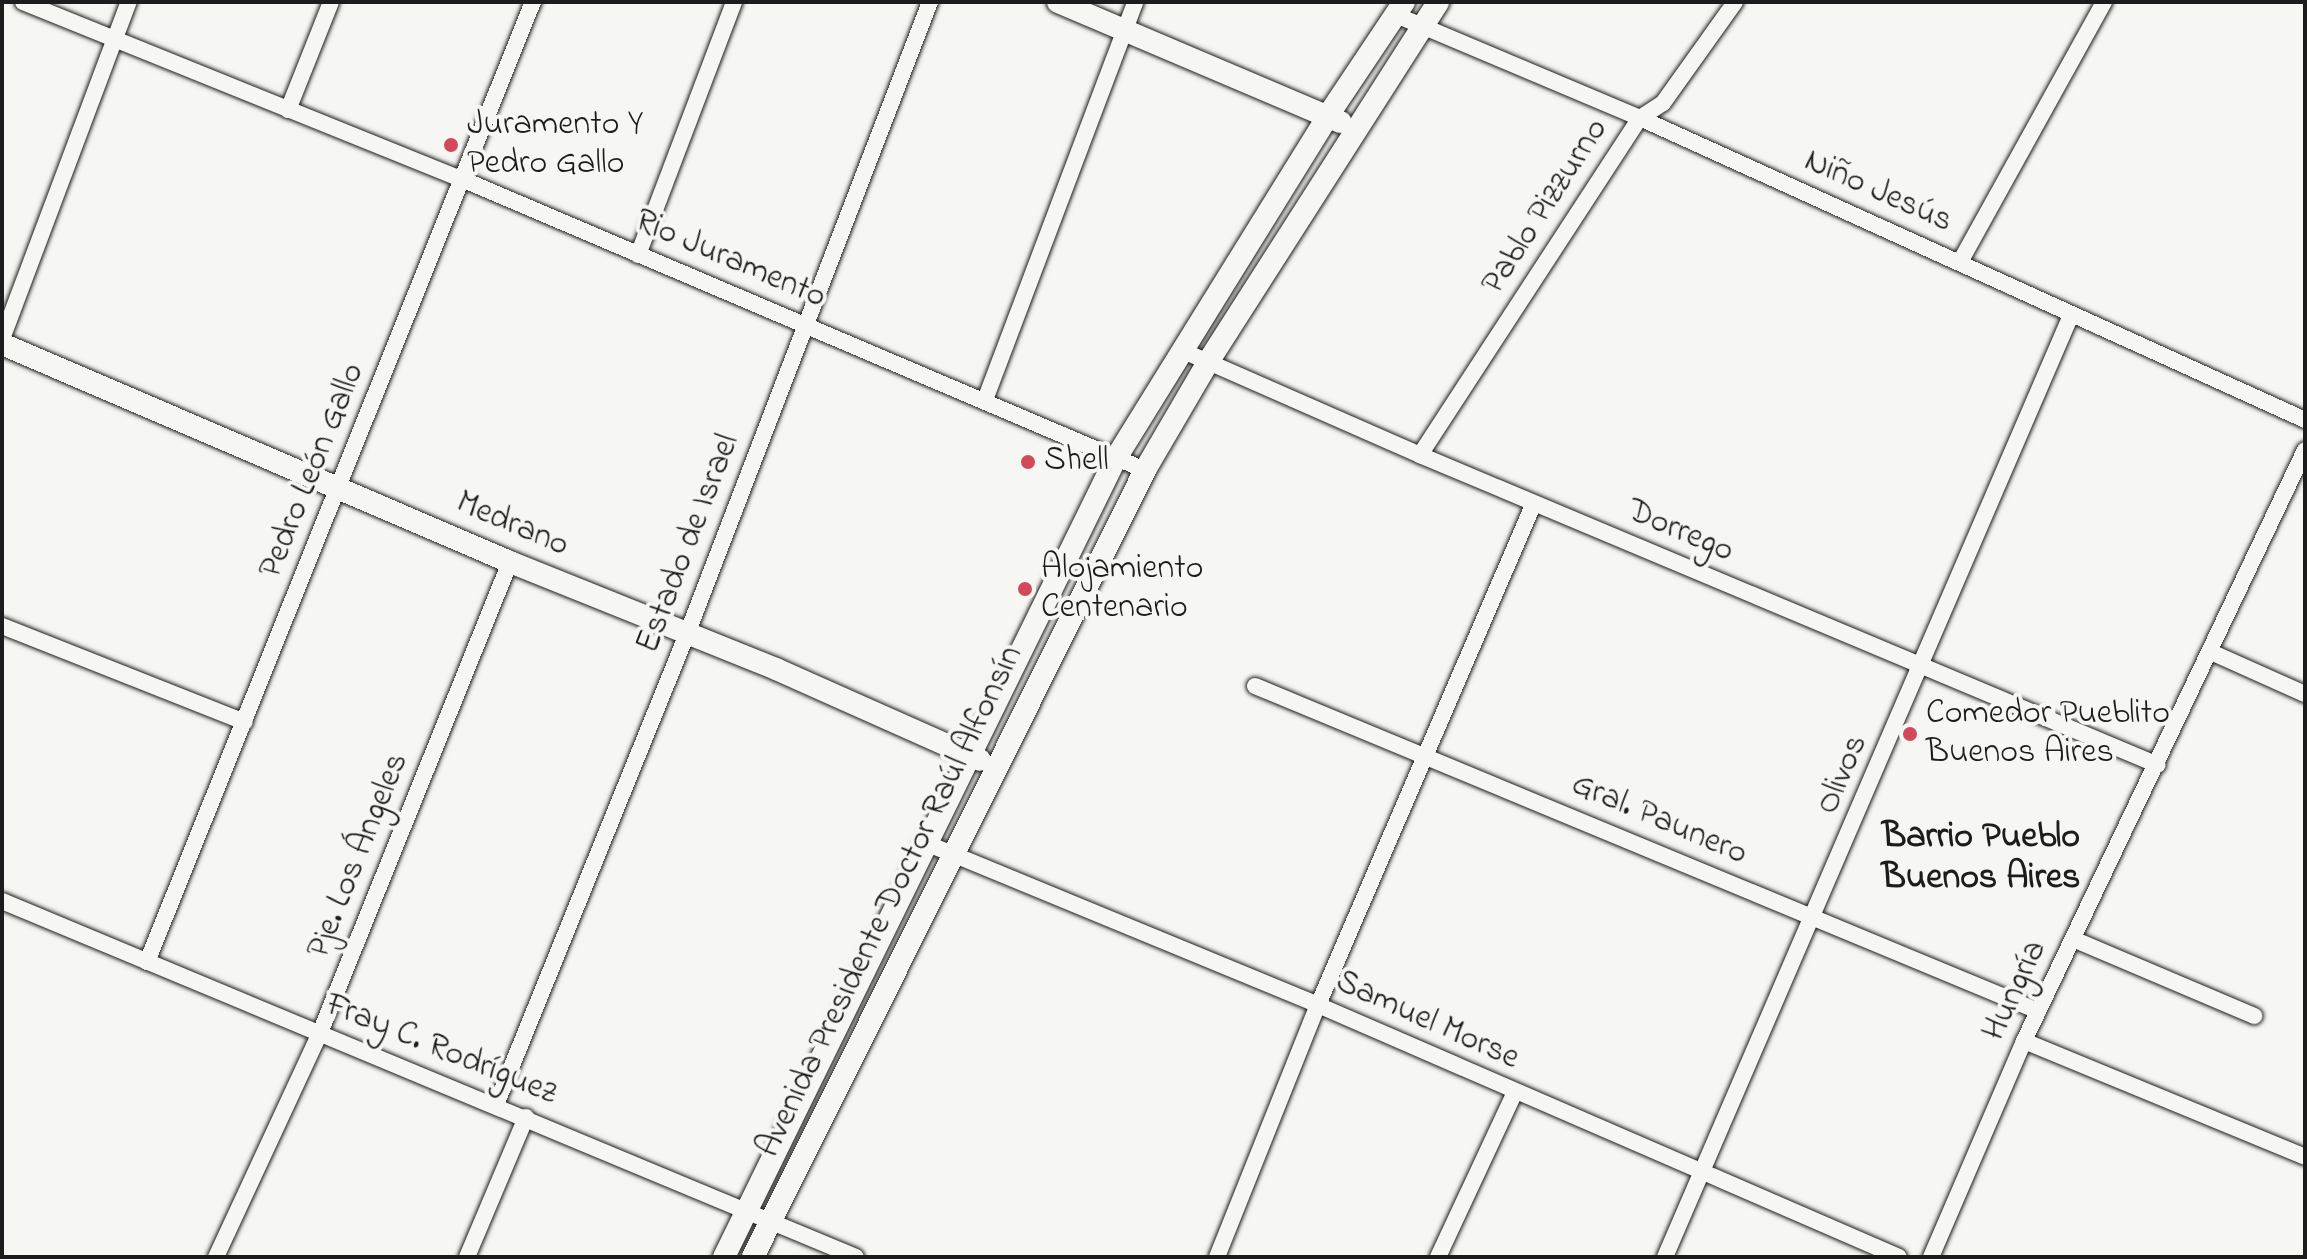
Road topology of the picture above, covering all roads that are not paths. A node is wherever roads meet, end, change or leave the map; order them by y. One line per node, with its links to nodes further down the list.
1 (23, 2): 15 (street, Rio Juramento)
2 (129, 2): 15 (street)
3 (331, 2): 16 (street)
4 (533, 2): 20 (street, Pedro León Gallo)
5 (734, 2): 21 (street)
6 (930, 2): 24 (street, Estado de Israel)
7 (1058, 2): 14 (main road)
8 (1135, 2): 14 (street)
9 (1438, 2): 13 (main road, Avenida Presidente Doctor Raúl Alfonsín)
10 (1735, 2): 18 (street, Pablo Pizzurno)
11 (2104, 2): 22 (street)
12 (1400, 9): 13 (street, Niño Jesús); 17 (main road, Avenida Presidente Doctor Raúl Alfonsín)
13 (1423, 27): 18 (street, Niño Jesús); 19 (main road, Avenida Presidente Doctor Raúl Alfonsín)
14 (1125, 31): 17 (main road); 28 (street)
15 (115, 39): 16 (street, Rio Juramento); 25 (street)
16 (288, 110): 20 (street, Rio Juramento)
17 (1329, 114): 19 (main road); 26 (main road, Avenida Presidente Doctor Raúl Alfonsín)
18 (1640, 118): 22 (street, Niño Jesús); 31 (street, Pablo Pizzurno)
19 (1356, 131): 27 (main road, Avenida Presidente Doctor Raúl Alfonsín)
20 (464, 180): 21 (street, Rio Juramento); 34 (street, Pedro León Gallo)
21 (638, 255): 24 (street, Rio Juramento)
22 (1960, 262): 23 (street, Niño Jesús)
23 (2071, 315): 29 (street, Niño Jesús); 40 (street, Olivos)
24 (808, 325): 28 (street, Rio Juramento); 38 (street, Estado de Israel)
25 (2, 342): 34 (main road, Medrano)
26 (1181, 350): 27 (street, Dorrego); 32 (main road, Avenida Presidente Doctor Raúl Alfonsín)
27 (1208, 362): 31 (street, Dorrego); 33 (main road, Avenida Presidente Doctor Raúl Alfonsín)
28 (985, 400): 32 (street, Rio Juramento)
29 (2305, 420)
30 (2305, 450): 39 (street, Hungría)
31 (1420, 455): 35 (street, Dorrego)
32 (1116, 458): 33 (street, Rio Juramento); 44 (main road, Avenida Presidente Doctor Raúl Alfonsín)
33 (1145, 470): 47 (main road, Avenida Presidente Doctor Raúl Alfonsín)
34 (338, 486): 36 (main road, Medrano); 43 (street, Pedro León Gallo)
35 (1534, 503): 40 (street, Dorrego); 45 (street)
36 (510, 562): 38 (main road, Medrano); 57 (street, Pje. Los Ángeles)
37 (2, 626): 43 (street)
38 (687, 634): 44 (main road, Medrano); 60 (street, Estado de Israel)
39 (2211, 652): 42 (street); 46 (street, Hungría)
40 (1922, 667): 46 (street, Dorrego); 51 (street, Olivos)
41 (1255, 686): 45 (street, Gral. Paunero)
42 (2305, 694)
43 (245, 722): 53 (street, Pedro León Gallo)
44 (968, 755): 47 (main road, Medrano); 48 (main road, Avenida Presidente Doctor Raúl Alfonsín)
45 (1426, 755): 51 (street, Gral. Paunero); 54 (street)
46 (2158, 765): 52 (street, Hungría)
47 (996, 767): 49 (main road, Avenida Presidente Doctor Raúl Alfonsín)
48 (928, 844): 49 (street, Samuel Morse); 64 (main road, Avenida Presidente Doctor Raúl Alfonsín)
49 (954, 854): 54 (street, Samuel Morse); 65 (main road, Avenida Presidente Doctor Raúl Alfonsín)
50 (2, 901): 53 (street, Fray C. Rodríguez)
51 (1814, 917): 55 (street, Gral. Paunero); 63 (street, Olivos)
52 (2073, 939): 55 (street, Hungría); 56 (street)
53 (147, 962): 57 (street, Fray C. Rodríguez)
54 (1318, 1005): 59 (street, Samuel Morse); 71 (street)
55 (2038, 1011): 58 (street, Hungría)
56 (2254, 1016)
57 (320, 1033): 60 (street, Fray C. Rodríguez); 66 (street, Pje. Los Ángeles)
58 (2024, 1041): 62 (street); 75 (street, Hungría)
59 (1515, 1092): 63 (street, Samuel Morse); 72 (street)
60 (496, 1105): 61 (street, Fray C. Rodríguez)
61 (526, 1117): 64 (street, Fray C. Rodríguez); 67 (street)
62 (2305, 1157)
63 (1702, 1174): 73 (street, Olivos); 74 (street, Samuel Morse)
64 (747, 1210): 65 (street, Fray C. Rodríguez); 68 (main road, Avenida Presidente Doctor Raúl Alfonsín)
65 (771, 1220): 69 (main road, Avenida Presidente Doctor Raúl Alfonsín); 70 (street, Fray C. Rodríguez)
66 (216, 1257)
67 (467, 1257)
68 (724, 1257)
69 (753, 1257)
70 (856, 1257)
71 (1217, 1257)
72 (1438, 1257)
73 (1665, 1257)
74 (1899, 1257)
75 (1931, 1257)

